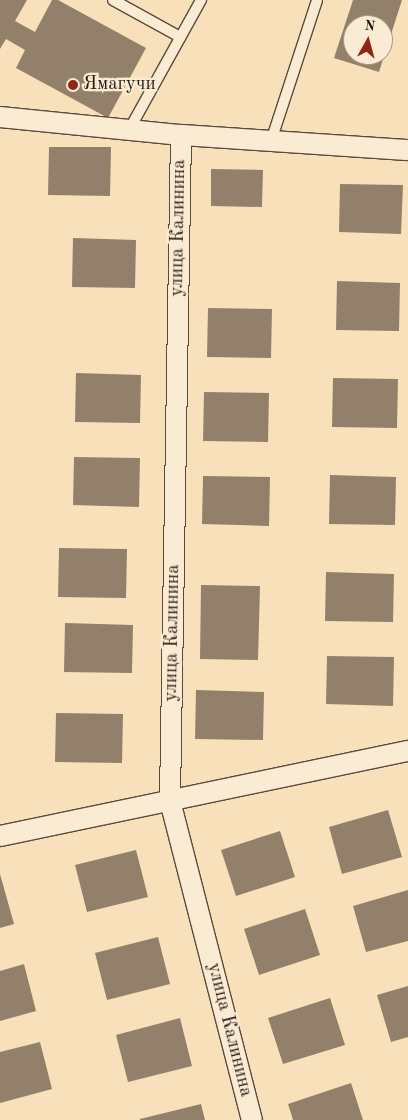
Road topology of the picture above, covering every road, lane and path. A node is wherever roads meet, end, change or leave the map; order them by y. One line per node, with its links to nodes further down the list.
1 (113, 0): 4 (lane)
2 (201, 0): 4 (lane)
3 (317, 0): 8 (lane)
4 (180, 37): 6 (lane)
5 (0, 117): 6 (street)
6 (130, 130): 7 (street)
7 (180, 136): 8 (street); 11 (street, улица Калинина)
8 (271, 141): 9 (street)
9 (408, 150)
10 (408, 751): 11 (street)
11 (170, 801): 12 (street); 13 (street, улица Калинина)
12 (0, 836)
13 (252, 1120)

